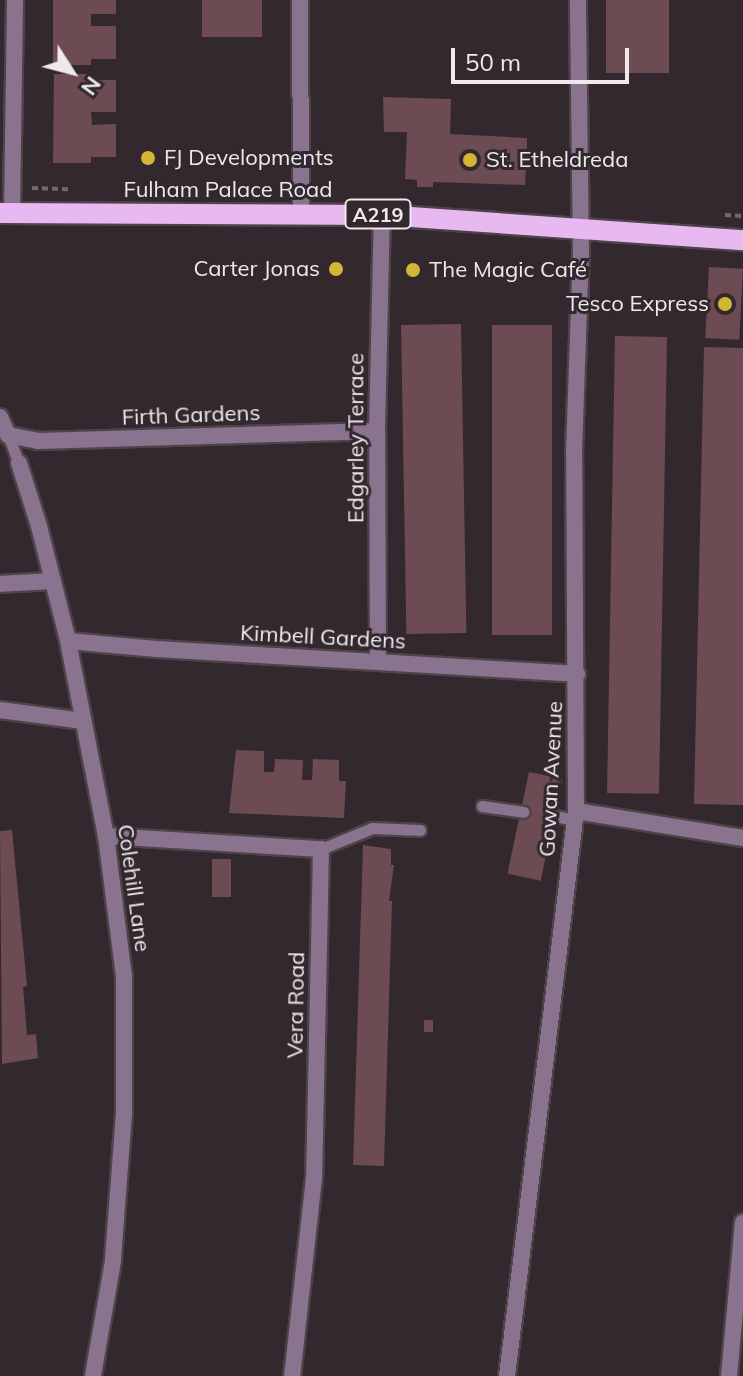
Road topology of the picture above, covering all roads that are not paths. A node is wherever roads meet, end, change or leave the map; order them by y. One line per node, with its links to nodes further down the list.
1 (15, 0): 4 (street)
2 (300, 0): 5 (street)
3 (578, 0): 7 (street, Gowan Avenue)
4 (6, 214): 5 (main road, Fulham Palace Road / A219)
5 (301, 214): 6 (main road, Fulham Palace Road / A219)
6 (382, 215): 7 (main road, Fulham Palace Road / A219); 10 (street, Edgarley Terrace)
7 (581, 228): 8 (main road, Fulham Palace Road / A219); 17 (street, Gowan Avenue)
8 (743, 240)
9 (0, 417): 11 (street, Colehill Lane)
10 (377, 431): 11 (street, Firth Gardens); 16 (street, Edgarley Terrace)
11 (8, 435): 12 (lane, Colehill Lane)
12 (19, 463): 13 (street, Colehill Lane)
13 (53, 581): 14 (street); 15 (street, Colehill Lane)
14 (0, 584)
15 (68, 641): 16 (street, Kimbell Gardens); 19 (street, Colehill Lane)
16 (378, 662): 17 (street, Kimbell Gardens)
17 (577, 674): 22 (street, Gowan Avenue)
18 (0, 710): 19 (street)
19 (83, 721): 25 (street, Colehill Lane)
20 (482, 806): 21 (lane)
21 (524, 812)
22 (575, 815): 23 (lane); 26 (street); 31 (street, Gowan Avenue)
23 (555, 816)
24 (420, 830): 27 (lane)
25 (106, 836): 27 (street); 29 (street, Colehill Lane)
26 (743, 838)
27 (321, 849): 30 (street, Vera Road)
28 (743, 1223): 32 (street)
29 (93, 1376)
30 (292, 1376)
31 (507, 1376)
32 (729, 1376)

